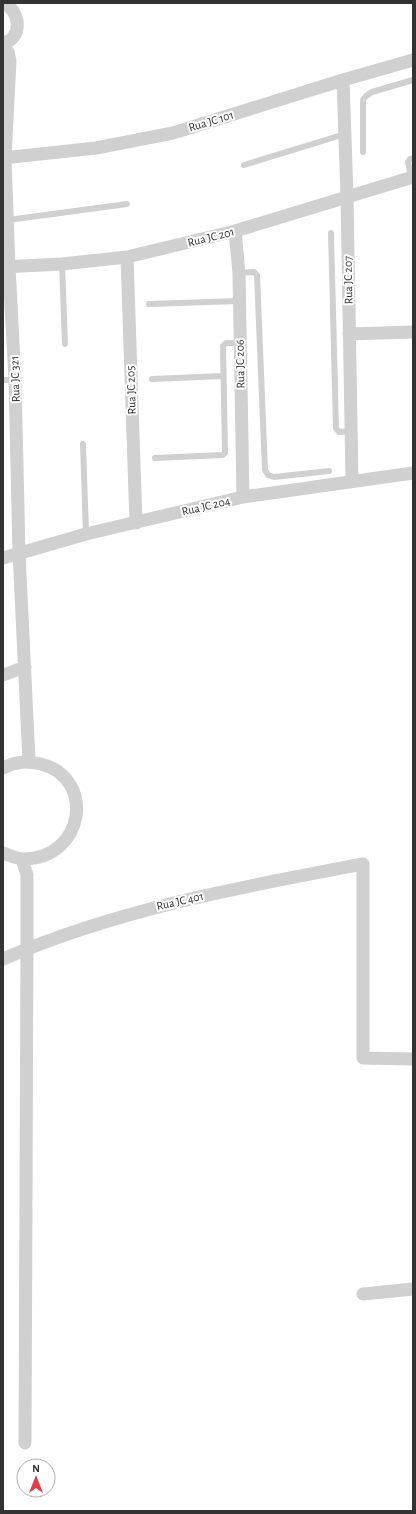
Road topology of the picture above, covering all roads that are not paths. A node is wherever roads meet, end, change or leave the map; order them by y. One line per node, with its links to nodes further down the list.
1 (3, 3): 2 (street)
2 (3, 44): 8 (street, Rua JC 321)
3 (413, 60): 4 (street, Rua JC 101)
4 (343, 80): 6 (street, Rua JC 207); 8 (street, Rua JC 101)
5 (413, 80): 7 (lane)
6 (345, 134): 10 (lane); 12 (street, Rua JC 207)
7 (363, 152)
8 (4, 158): 14 (street, Rua JC 321)
9 (413, 158): 11 (lane)
10 (244, 165)
11 (412, 177): 12 (street, Rua JC 201)
12 (347, 196): 15 (street, Rua JC 201); 24 (street, Rua JC 207)
13 (128, 204): 14 (lane)
14 (8, 220): 19 (street, Rua JC 321)
15 (236, 231): 17 (street, Rua JC 201); 20 (street, Rua JC 206)
16 (331, 233): 30 (lane)
17 (127, 257): 18 (street, Rua JC 201); 37 (street, Rua JC 205)
18 (62, 264): 19 (street, Rua JC 201); 26 (lane)
19 (6, 267): 29 (street, Rua JC 321)
20 (239, 273): 21 (street, Rua JC 206); 33 (lane)
21 (239, 301): 22 (lane); 25 (street, Rua JC 206)
22 (149, 304)
23 (413, 332): 24 (street)
24 (349, 334): 30 (street, Rua JC 207)
25 (240, 343): 27 (lane); 36 (street, Rua JC 206)
26 (65, 344)
27 (223, 376): 28 (lane); 32 (lane)
28 (152, 379)
29 (9, 380): 39 (street, Rua JC 321)
30 (351, 431): 35 (street, Rua JC 207)
31 (83, 444): 38 (lane)
32 (155, 458)
33 (329, 471)
34 (413, 473): 35 (street, Rua JC 204)
35 (352, 481): 36 (street, Rua JC 204)
36 (243, 497): 37 (street, Rua JC 204)
37 (136, 523): 38 (street, Rua JC 204)
38 (86, 534): 39 (street, Rua JC 204)
39 (19, 553): 40 (street, Rua JC 204); 41 (street, Rua JC 321)
40 (3, 558)
41 (25, 667): 42 (street); 43 (street, Rua JC 321)
42 (3, 675)
43 (29, 761): 44 (street); 46 (street)
44 (3, 768)
45 (3, 853): 46 (street)
46 (22, 859): 47 (street)
47 (27, 948): 48 (street, Rua JC 401); 49 (street, Rua JC 401); 52 (street)
48 (3, 958)
49 (413, 1059)
50 (413, 1289): 51 (street)
51 (363, 1294)
52 (25, 1443)

